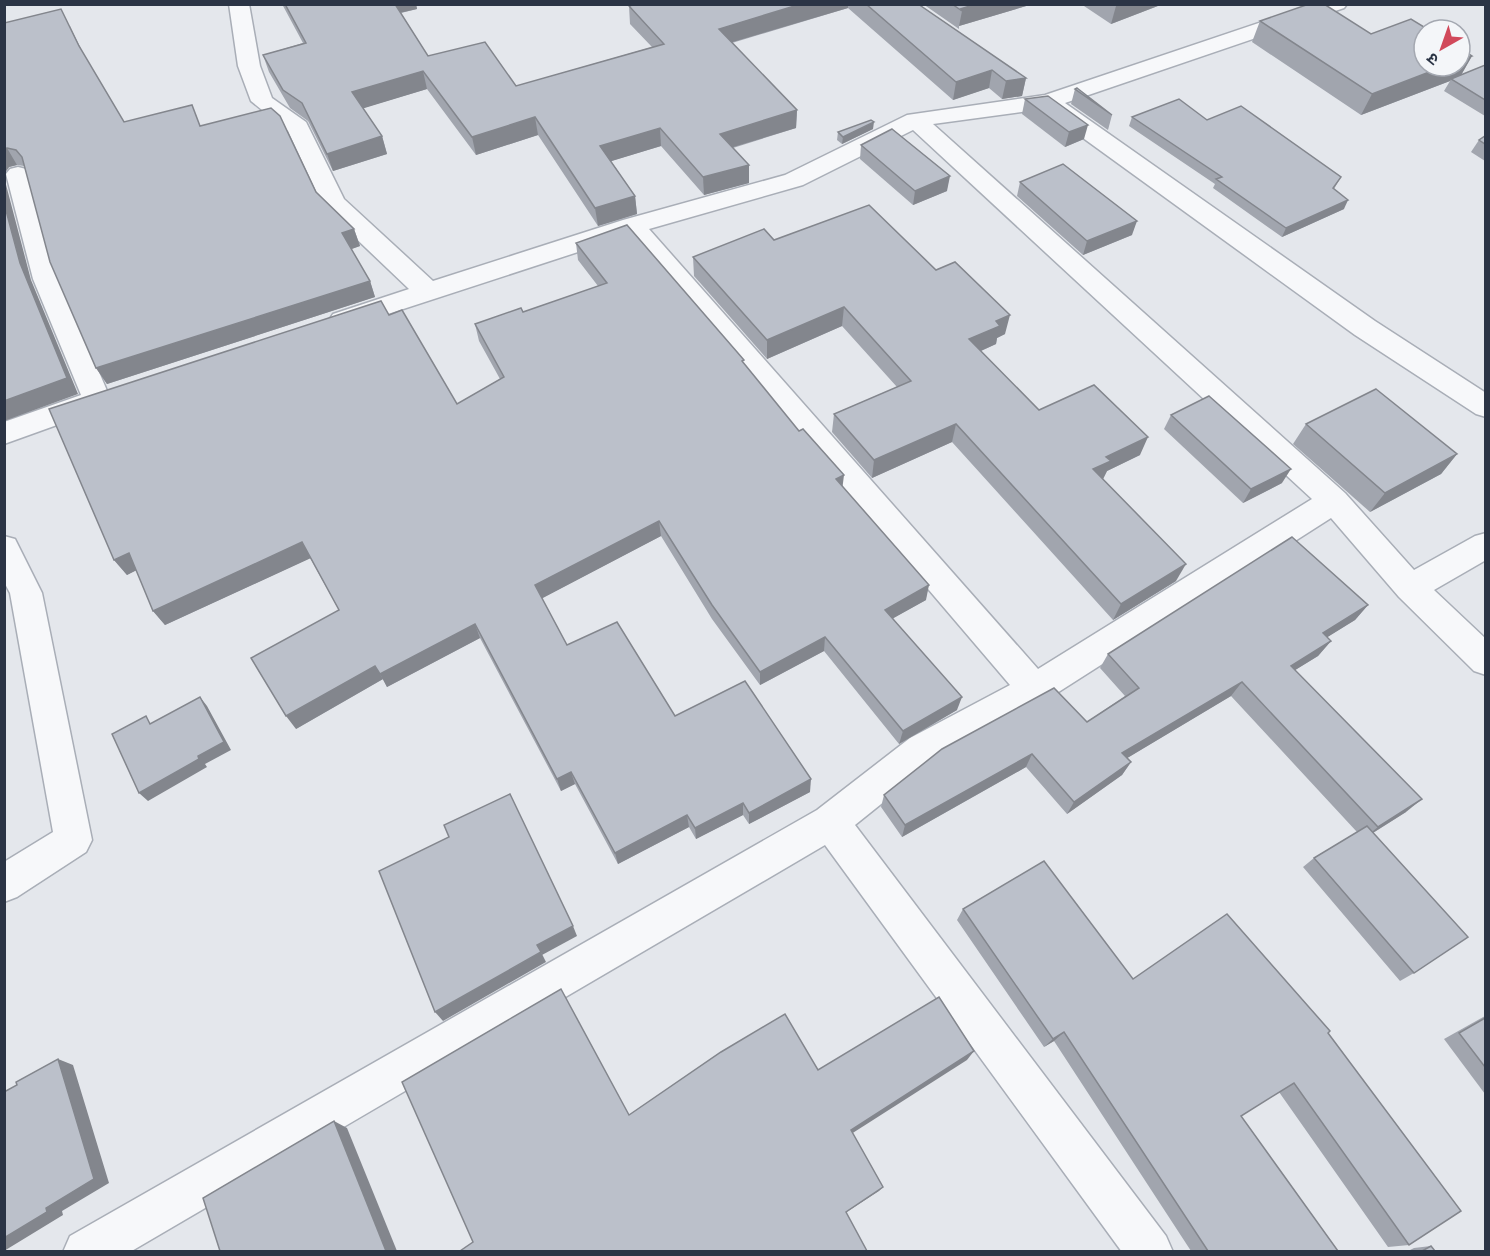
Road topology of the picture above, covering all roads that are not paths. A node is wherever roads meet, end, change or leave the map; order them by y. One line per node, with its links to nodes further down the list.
1 (239, 4): 8 (street)
2 (1337, 4): 4 (street)
3 (1019, 82): 4 (street)
4 (1049, 101): 5 (street); 10 (street)
5 (915, 120): 7 (street); 12 (street)
6 (18, 174): 11 (street)
7 (632, 226): 8 (street); 18 (street)
8 (428, 292): 9 (street)
9 (318, 328)
10 (1485, 407)
11 (4, 433)
12 (1334, 501): 15 (street); 18 (street)
13 (1485, 545): 15 (street)
14 (4, 548): 16 (street)
15 (1410, 588): 17 (street)
16 (15, 597): 20 (street)
17 (1485, 661)
18 (1034, 689): 19 (street)
19 (830, 822): 21 (street); 22 (street)
20 (4, 884)
21 (86, 1251)
22 (1150, 1251)

